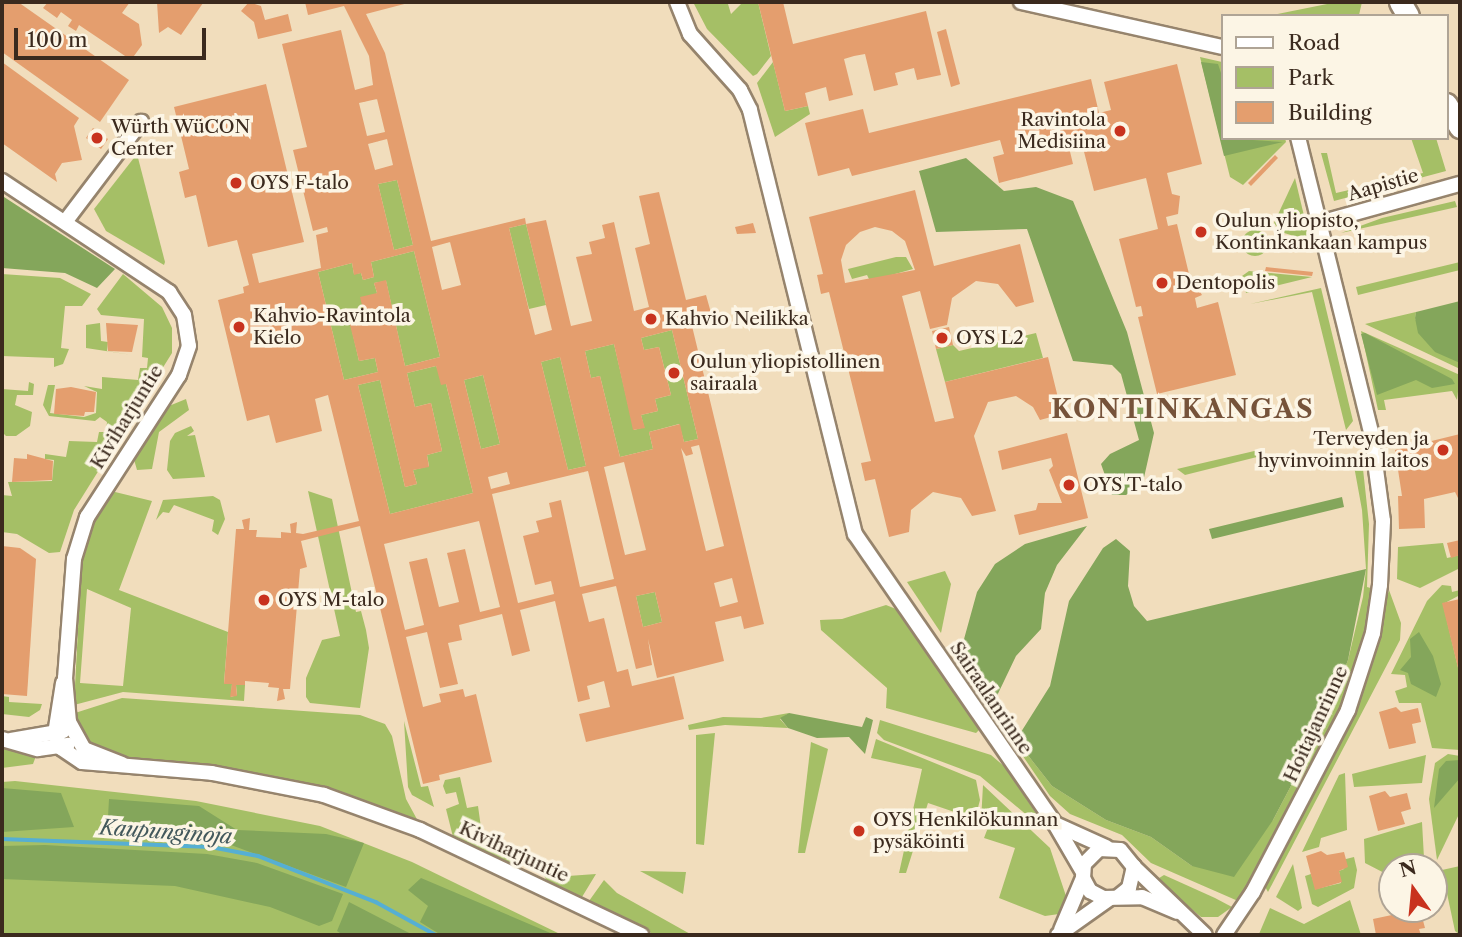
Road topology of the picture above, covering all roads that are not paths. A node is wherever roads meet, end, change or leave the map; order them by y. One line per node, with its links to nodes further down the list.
1 (677, 2): 19 (street, Sairaalanrinne)
2 (1021, 2): 3 (street)
3 (1220, 47)
4 (1448, 107): 6 (main road)
5 (141, 122): 10 (street)
6 (1460, 127)
7 (1298, 140): 11 (street)
8 (2, 181): 10 (street, Kiviharjuntie)
9 (1460, 184): 11 (street, Aapistie)
10 (65, 222): 12 (street, Kiviharjuntie)
11 (1319, 223): 28 (street, Hoitajanrinne)
12 (65, 678): 13 (street); 14 (street)
13 (71, 727): 14 (street); 16 (street)
14 (55, 734): 15 (street); 17 (street)
15 (6, 740): 17 (street)
16 (77, 742): 17 (street); 18 (street)
17 (61, 748): 18 (street)
18 (122, 764): 25 (street, Kiviharjuntie)
19 (1055, 824): 20 (street); 22 (street, Sairaalanrinne)
20 (1106, 847): 21 (street); 22 (street)
21 (1133, 867): 23 (street); 24 (street)
22 (1083, 875): 23 (street); 26 (street)
23 (1114, 897): 24 (street); 26 (street)
24 (1177, 912): 27 (street)
25 (641, 935)
26 (1059, 935)
27 (1205, 935)
28 (1224, 935)

